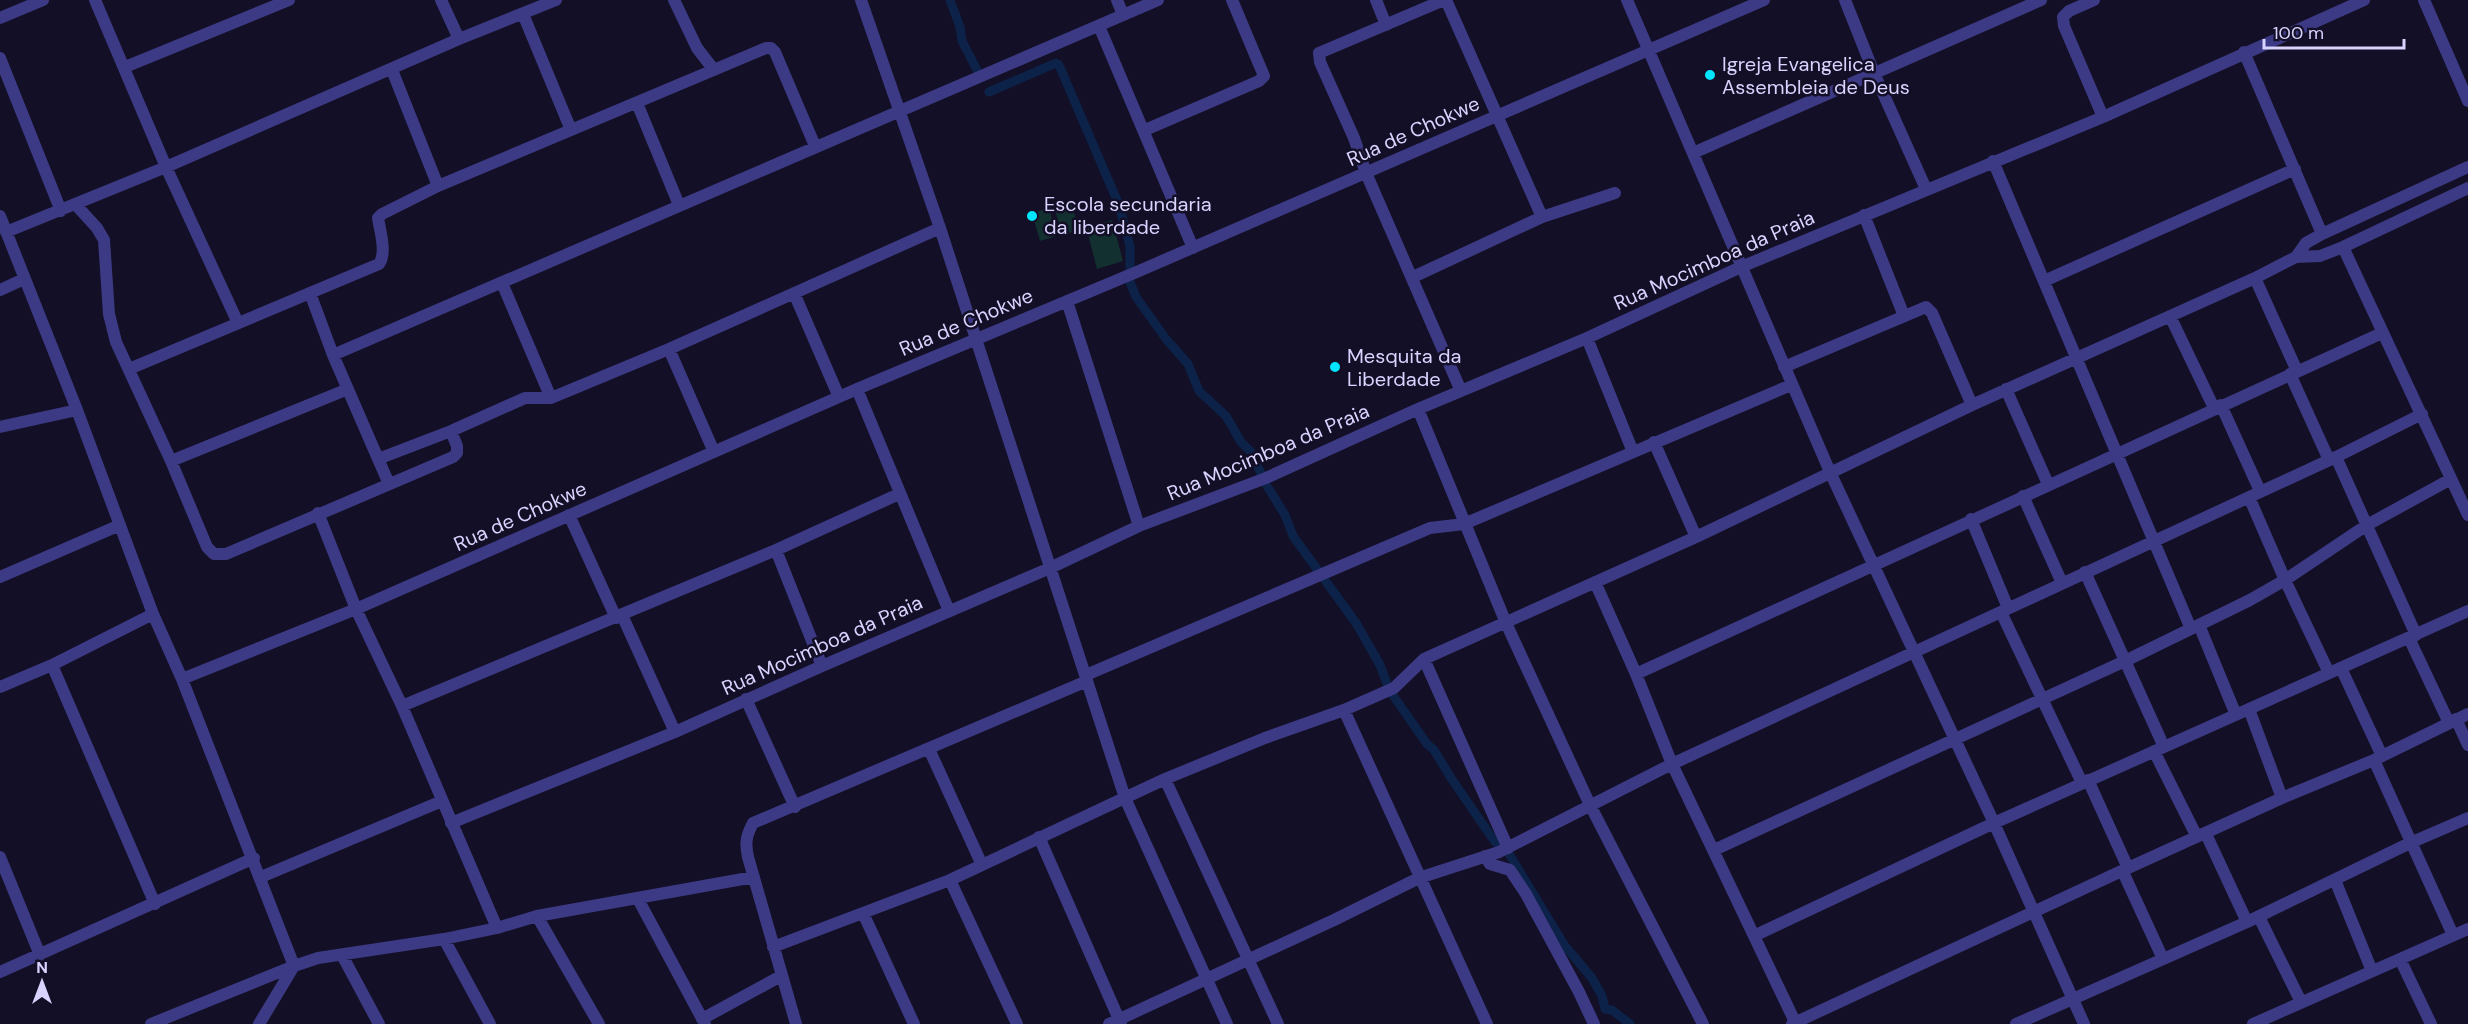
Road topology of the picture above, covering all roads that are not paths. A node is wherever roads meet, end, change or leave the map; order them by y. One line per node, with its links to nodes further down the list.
1 (43, 0): 22 (street)
2 (94, 0): 29 (street)
3 (289, 0): 29 (street)
4 (441, 0): 25 (street)
5 (556, 0): 20 (street)
6 (674, 0): 31 (street)
7 (861, 0): 35 (street)
8 (1117, 0): 21 (street)
9 (1158, 0): 21 (street)
10 (1232, 0): 38 (street)
11 (1376, 0): 23 (street)
12 (1445, 0): 23 (street); 36 (street)
13 (1627, 0): 26 (street)
14 (1764, 0): 26 (street, Rua de Chokwe)
15 (1845, 0): 32 (street)
16 (2041, 0): 32 (street)
17 (2094, 0): 37 (street)
18 (2364, 0): 27 (street, Rua Mocimboa da Praia)
19 (2424, 0): 33 (street)
20 (524, 14): 25 (street); 39 (street)
21 (1123, 15): 24 (street)
22 (0, 18)
23 (1386, 25): 46 (street)
24 (1099, 26): 35 (street); 38 (street)
25 (459, 39): 30 (street)
26 (1650, 51): 36 (street, Rua de Chokwe); 41 (street)
27 (2244, 52): 37 (street, Rua Mocimboa da Praia); 45 (street)
28 (0, 58): 55 (street)
29 (124, 68): 43 (street)
30 (393, 70): 43 (street); 48 (street)
31 (714, 70): 34 (street); 40 (street)
32 (1874, 74): 41 (street); 50 (street)
33 (2468, 101)
34 (636, 103): 39 (street); 54 (street)
35 (899, 112): 40 (street); 59 (street)
36 (1497, 115): 46 (street, Rua de Chokwe); 58 (street)
37 (2103, 117): 42 (street, Rua Mocimboa da Praia)
38 (1145, 129): 63 (street)
39 (571, 130): 48 (street)
40 (815, 146): 54 (street)
41 (1693, 153): 65 (street)
42 (1993, 161): 50 (street, Rua Mocimboa da Praia); 69 (street)
43 (166, 167): 53 (street); 77 (street)
44 (2468, 167): 47 (street)
45 (2295, 169): 61 (street); 69 (street)
46 (1366, 173): 63 (street, Rua de Chokwe); 66 (street)
47 (2440, 180): 52 (street); 61 (street)
48 (438, 186): 72 (street)
49 (2468, 188): 52 (street)
50 (1926, 189): 56 (street, Rua Mocimboa da Praia)
51 (1615, 193): 58 (street)
52 (2448, 197): 62 (street)
53 (76, 205): 55 (street); 85 (street)
54 (679, 205): 70 (street)
55 (61, 211): 60 (street)
56 (1864, 215): 65 (street, Rua Mocimboa da Praia); 75 (street)
57 (0, 216): 60 (street)
58 (1542, 217): 66 (street)
59 (940, 228): 73 (street); 80 (street)
60 (6, 232): 68 (street)
61 (2322, 234): 64 (street)
62 (2343, 247): 64 (street); 78 (street)
63 (1193, 248): 74 (street, Rua de Chokwe)
64 (2296, 257): 67 (street)
65 (1741, 267): 79 (street, Rua Mocimboa da Praia); 84 (street)
66 (1413, 277): 91 (street)
67 (2255, 278): 76 (street); 86 (street)
68 (24, 279): 71 (street); 97 (street)
69 (2044, 281): 83 (street)
70 (502, 283): 82 (street); 93 (street)
71 (0, 290)
72 (310, 293): 77 (street); 82 (street)
73 (794, 293): 81 (street); 92 (street)
74 (1067, 301): 80 (street, Rua de Chokwe); 122 (street)
75 (1904, 316): 84 (street); 94 (street)
76 (2170, 316): 83 (street); 95 (street)
77 (238, 323): 85 (street)
78 (2382, 333): 86 (street); 98 (street)
79 (1587, 338): 91 (street, Rua Mocimboa da Praia); 103 (street)
80 (975, 341): 89 (street, Rua de Chokwe); 127 (street)
81 (669, 349): 93 (street); 102 (street)
82 (333, 355): 88 (street)
83 (2076, 359): 90 (street); 104 (street)
84 (1784, 367): 87 (street)
85 (129, 369): 107 (street)
86 (2294, 373): 95 (street); 105 (street)
87 (1791, 385): 101 (street); 108 (street)
88 (348, 389): 106 (street); 107 (street)
89 (857, 389): 92 (street, Rua de Chokwe); 112 (street)
90 (2007, 389): 94 (street); 111 (street)
91 (1461, 391): 96 (street, Rua Mocimboa da Praia)
92 (839, 397): 102 (street, Rua de Chokwe)
93 (551, 398): 100 (street)
94 (1972, 405): 108 (street)
95 (2218, 407): 104 (street); 113 (street)
96 (1418, 409): 119 (street); 122 (street, Rua Mocimboa da Praia)
97 (77, 410): 99 (street); 120 (street)
98 (2422, 414): 105 (street); 109 (street)
99 (0, 427)
100 (451, 431): 106 (street); 110 (street)
101 (1654, 442): 103 (street); 123 (street)
102 (714, 452): 116 (street, Rua de Chokwe)
103 (1633, 452): 119 (street)
104 (2116, 453): 111 (street); 124 (street)
105 (2332, 458): 113 (street); 121 (street)
106 (378, 459): 110 (street)
107 (171, 461): 115 (street)
108 (1830, 472): 123 (street); 126 (street)
109 (2451, 479): 117 (street); 121 (street)
110 (389, 484): 115 (street)
111 (2048, 484): 114 (street)
112 (899, 494): 125 (street); 136 (street)
113 (2254, 494): 124 (street); 130 (street)
114 (2023, 496): 118 (street); 132 (street)
115 (318, 513): 133 (street)
116 (569, 515): 133 (street, Rua de Chokwe); 138 (street)
117 (2468, 515)
118 (1971, 519): 126 (street); 134 (street)
119 (1464, 524): 139 (street); 149 (street)
120 (120, 525): 129 (street); 137 (street)
121 (2367, 525): 130 (street); 141 (street)
122 (1139, 526): 127 (street, Rua Mocimboa da Praia)
123 (1695, 537): 131 (street)
124 (2154, 541): 128 (street); 140 (street)
125 (776, 550): 138 (street); 146 (street)
126 (1874, 564): 142 (street); 148 (street)
127 (1050, 568): 136 (street, Rua Mocimboa da Praia); 149 (street)
128 (2085, 573): 132 (street); 144 (street)
129 (0, 577)
130 (2285, 580): 140 (street); 147 (street)
131 (1595, 582): 139 (street); 148 (street)
132 (2062, 583): 134 (street)
133 (356, 609): 150 (street, Rua de Chokwe); 154 (street)
134 (2005, 610): 142 (street); 152 (street)
135 (2468, 610): 141 (street)
136 (949, 611): 146 (street, Rua Mocimboa da Praia)
137 (153, 614): 145 (street); 150 (street)
138 (619, 617): 154 (street); 159 (street)
139 (1506, 623): 143 (street); 171 (street)
140 (2195, 627): 144 (street); 157 (street)
141 (2412, 637): 147 (street); 158 (street)
142 (1912, 653): 160 (street); 165 (street)
143 (1424, 659): 155 (street); 179 (street)
144 (2125, 661): 152 (street); 163 (street)
145 (52, 665): 151 (street); 192 (street)
146 (822, 666): 153 (street, Rua Mocimboa da Praia)
147 (2335, 670): 156 (street); 164 (street)
148 (1636, 674): 165 (street)
149 (1086, 678): 162 (street); 168 (street)
150 (182, 679): 183 (street)
151 (0, 687)
152 (2041, 698): 160 (street); 167 (street)
153 (746, 699): 159 (street, Rua Mocimboa da Praia); 172 (street)
154 (402, 706): 170 (street)
155 (1344, 710): 166 (street); 188 (street)
156 (2248, 710): 157 (street); 169 (street)
157 (2236, 715): 163 (street)
158 (2458, 719): 161 (street); 164 (street)
159 (675, 732): 174 (street, Rua Mocimboa da Praia)
160 (1954, 740): 175 (street); 180 (street)
161 (2468, 745)
162 (929, 749): 172 (street); 184 (street)
163 (2159, 749): 167 (street); 176 (street)
164 (2378, 758): 169 (street); 178 (street)
165 (1672, 764): 171 (street); 180 (street)
166 (1165, 779): 168 (street); 205 (street)
167 (2085, 782): 175 (street); 185 (street)
168 (1125, 798): 177 (street); 212 (street)
169 (2282, 798): 176 (street)
170 (442, 801): 174 (street); 186 (street)
171 (1590, 805): 179 (street); 229 (street)
172 (795, 807): 187 (street)
173 (2468, 818): 178 (street)
174 (451, 823): 197 (street)
175 (1994, 823): 193 (street); 199 (street)
176 (2201, 836): 185 (street); 196 (street)
177 (1039, 837): 184 (street); 217 (street)
178 (2410, 843): 190 (street); 200 (street)
179 (1508, 848): 181 (street)
180 (1714, 850): 199 (street)
181 (1485, 856): 188 (street); 228 (street)
182 (0, 857): 203 (street)
183 (254, 858): 186 (street); 192 (street)
184 (982, 865): 189 (street)
185 (2125, 870): 193 (street); 206 (street)
186 (261, 877): 208 (street)
187 (754, 877): 191 (street); 202 (street)
188 (1419, 878): 205 (street); 227 (street)
189 (950, 880): 194 (street); 224 (street)
190 (2335, 880): 196 (street); 209 (street)
191 (638, 899): 195 (street); 216 (street)
192 (155, 904): 203 (street)
193 (2034, 912): 213 (street); 230 (street)
194 (863, 913): 202 (street); 223 (street)
195 (537, 916): 197 (street); 221 (street)
196 (2253, 919): 206 (street); 214 (street)
197 (497, 928): 201 (street)
198 (2468, 929): 200 (street)
199 (1756, 935): 230 (street)
200 (2453, 935): 207 (street)
201 (444, 939): 204 (street); 220 (street)
202 (772, 947): 211 (street)
203 (40, 955): 210 (street)
204 (342, 955): 208 (street); 219 (street)
205 (1248, 958): 212 (street); 226 (street)
206 (2163, 959): 213 (street)
207 (2400, 959): 209 (street); 234 (street)
208 (294, 966): 215 (street); 218 (street)
209 (2372, 971): 214 (street)
210 (0, 972)
211 (781, 976): 216 (street); 222 (street)
212 (1206, 979): 217 (street); 225 (street)
213 (2073, 1000): 231 (street); 232 (street)
214 (2301, 1002): 233 (street)
215 (263, 1022)
216 (703, 1022)
217 (1116, 1022)
218 (151, 1024)
219 (380, 1024)
220 (490, 1024)
221 (598, 1024)
222 (796, 1024)
223 (914, 1024)
224 (1017, 1024)
225 (1227, 1024)
226 (1278, 1024)
227 (1487, 1024)
228 (1594, 1024)
229 (1702, 1024)
230 (1795, 1024)
231 (2016, 1024)
232 (2084, 1024)
233 (2253, 1024)
234 (2431, 1024)

